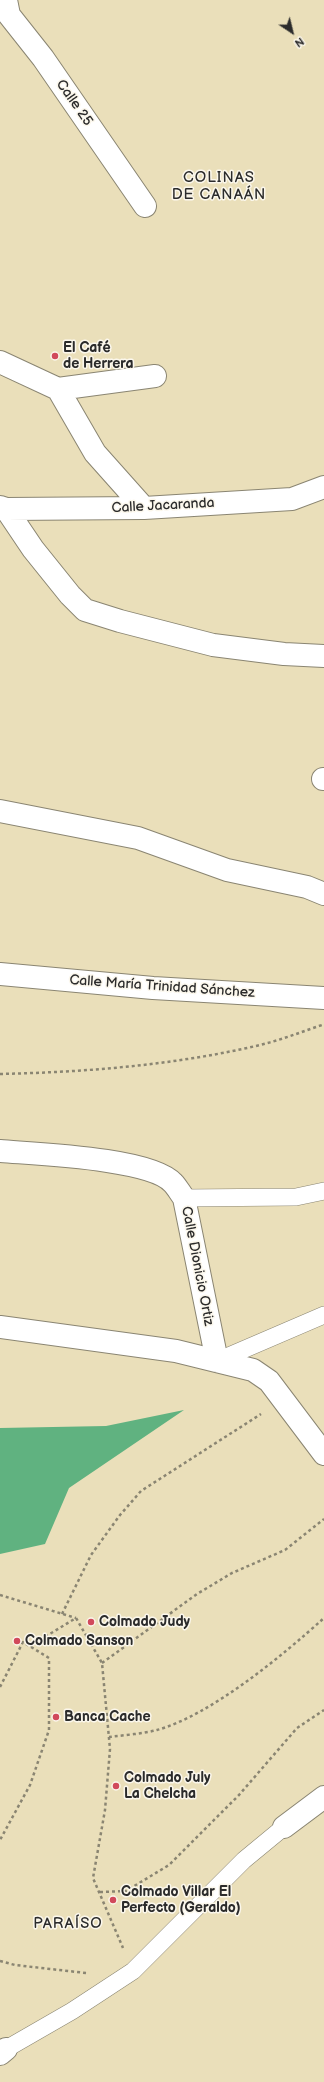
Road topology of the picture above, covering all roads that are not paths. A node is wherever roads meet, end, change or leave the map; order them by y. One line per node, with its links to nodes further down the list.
1 (6, 0): 2 (street, Calle 25)
2 (145, 206)
3 (0, 362): 5 (street)
4 (155, 376): 5 (street)
5 (58, 389): 8 (street)
6 (324, 486): 8 (street, Calle Jacaranda)
7 (3, 508): 8 (street, Calle Jacaranda); 9 (street)
8 (144, 508)
9 (324, 656)
10 (0, 811): 11 (street)
11 (324, 894)
12 (0, 974): 13 (street, Calle María Trinidad Sánchez)
13 (324, 998)
14 (0, 1151): 16 (street, Calle Dionicio Ortiz)
15 (324, 1191): 16 (lane)
16 (184, 1198): 19 (street, Calle Dionicio Ortiz)
17 (324, 1314): 19 (lane)
18 (0, 1327): 19 (street)
19 (217, 1361): 20 (street)
20 (324, 1454)
21 (324, 1797): 22 (street)
22 (284, 1827): 23 (lane)
23 (3, 2051)

